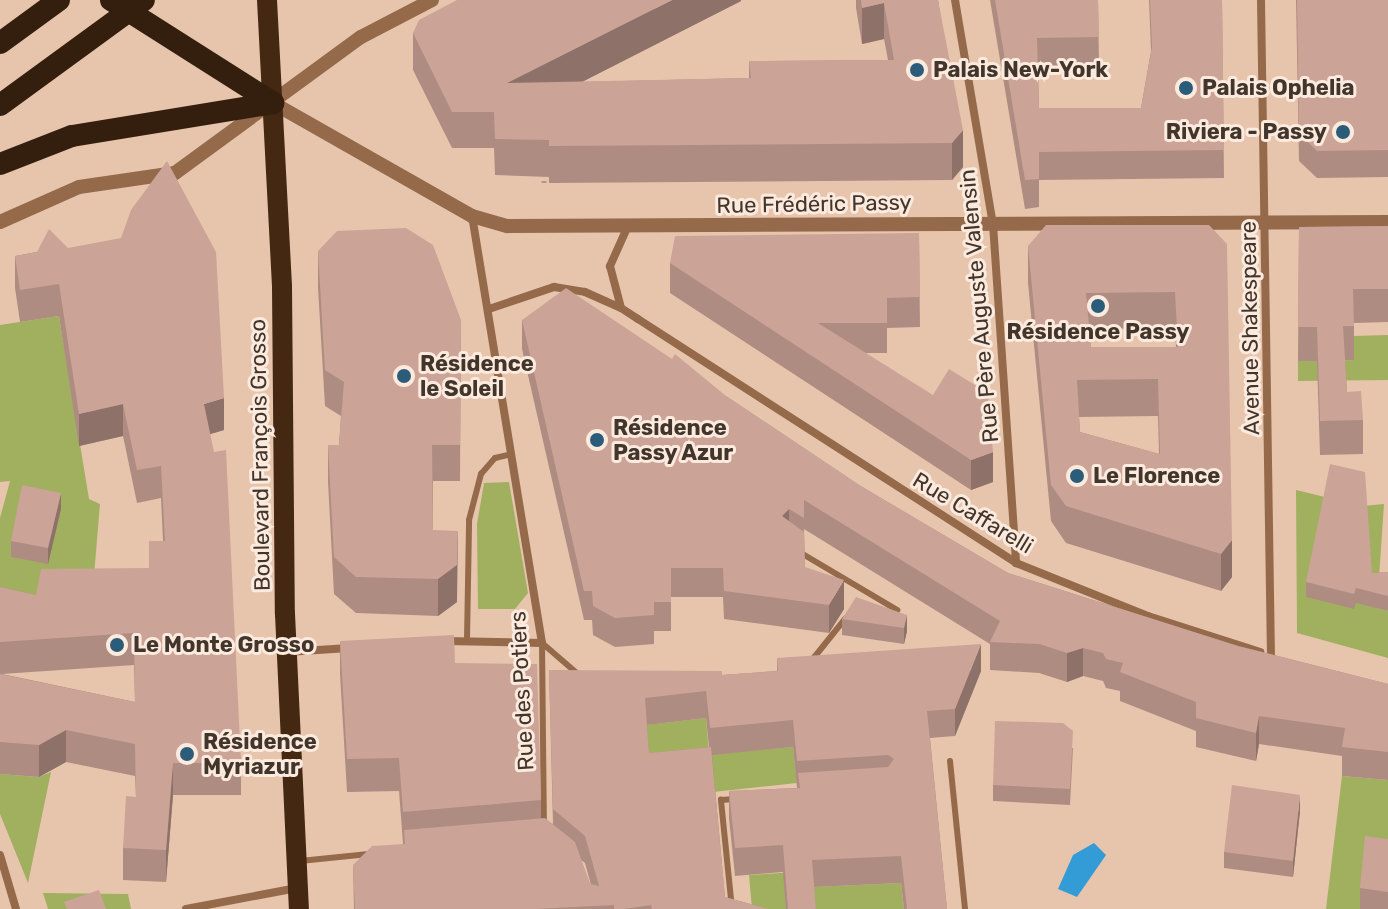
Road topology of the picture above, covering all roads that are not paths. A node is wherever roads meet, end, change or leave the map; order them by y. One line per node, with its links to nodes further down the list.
1 (59, 0): 8 (highway)
2 (111, 0): 9 (highway)
3 (144, 0): 10 (highway, bridge)
4 (267, 0): 9 (main road, Boulevard François Grosso)
5 (432, 0): 9 (street)
6 (955, 0): 16 (street, Rue Père Auguste Valensin)
7 (1261, 0): 14 (street, Avenue Shakespeare)
8 (0, 43)
9 (273, 103): 11 (highway); 12 (street, Rue Frédéric Passy); 13 (street); 29 (main road, Boulevard François Grosso)
10 (0, 105)
11 (0, 164)
12 (472, 216): 17 (street, Rue Frédéric Passy); 19 (street, Rue des Potiers)
13 (0, 222)
14 (1267, 222): 15 (street, Rue Frédéric Passy); 16 (street, Rue Frédéric Passy); 30 (street, Avenue Shakespeare)
15 (1388, 222)
16 (993, 224): 17 (street, Rue Frédéric Passy); 22 (street, Rue Père Auguste Valensin)
17 (627, 228): 18 (street)
18 (621, 308): 19 (street, Rue Caffarelli); 22 (street, Rue Caffarelli)
19 (489, 309): 20 (street, Rue des Potiers)
20 (512, 454): 25 (lane); 27 (street, Rue des Potiers)
21 (788, 544): 23 (lane)
22 (1016, 563): 30 (street, Rue Caffarelli)
23 (862, 593): 24 (lane); 32 (lane)
24 (897, 610)
25 (467, 640): 26 (street); 27 (street)
26 (436, 642)
27 (542, 643): 33 (lane); 36 (lane, Rue des Potiers)
28 (359, 647): 29 (street)
29 (286, 652): 39 (main road, Boulevard François Grosso)
30 (1271, 656): 31 (street, Rue Caffarelli)
31 (1285, 660)
32 (803, 668)
33 (590, 684)
34 (950, 761): 45 (lane)
35 (751, 798): 44 (lane)
36 (547, 839)
37 (386, 852): 39 (lane)
38 (0, 855): 41 (street)
39 (297, 861): 40 (main road, Boulevard François Grosso)
40 (298, 887): 42 (street); 43 (main road, Boulevard François Grosso)
41 (16, 909)
42 (186, 909)
43 (299, 909)
44 (732, 909)
45 (965, 909)

